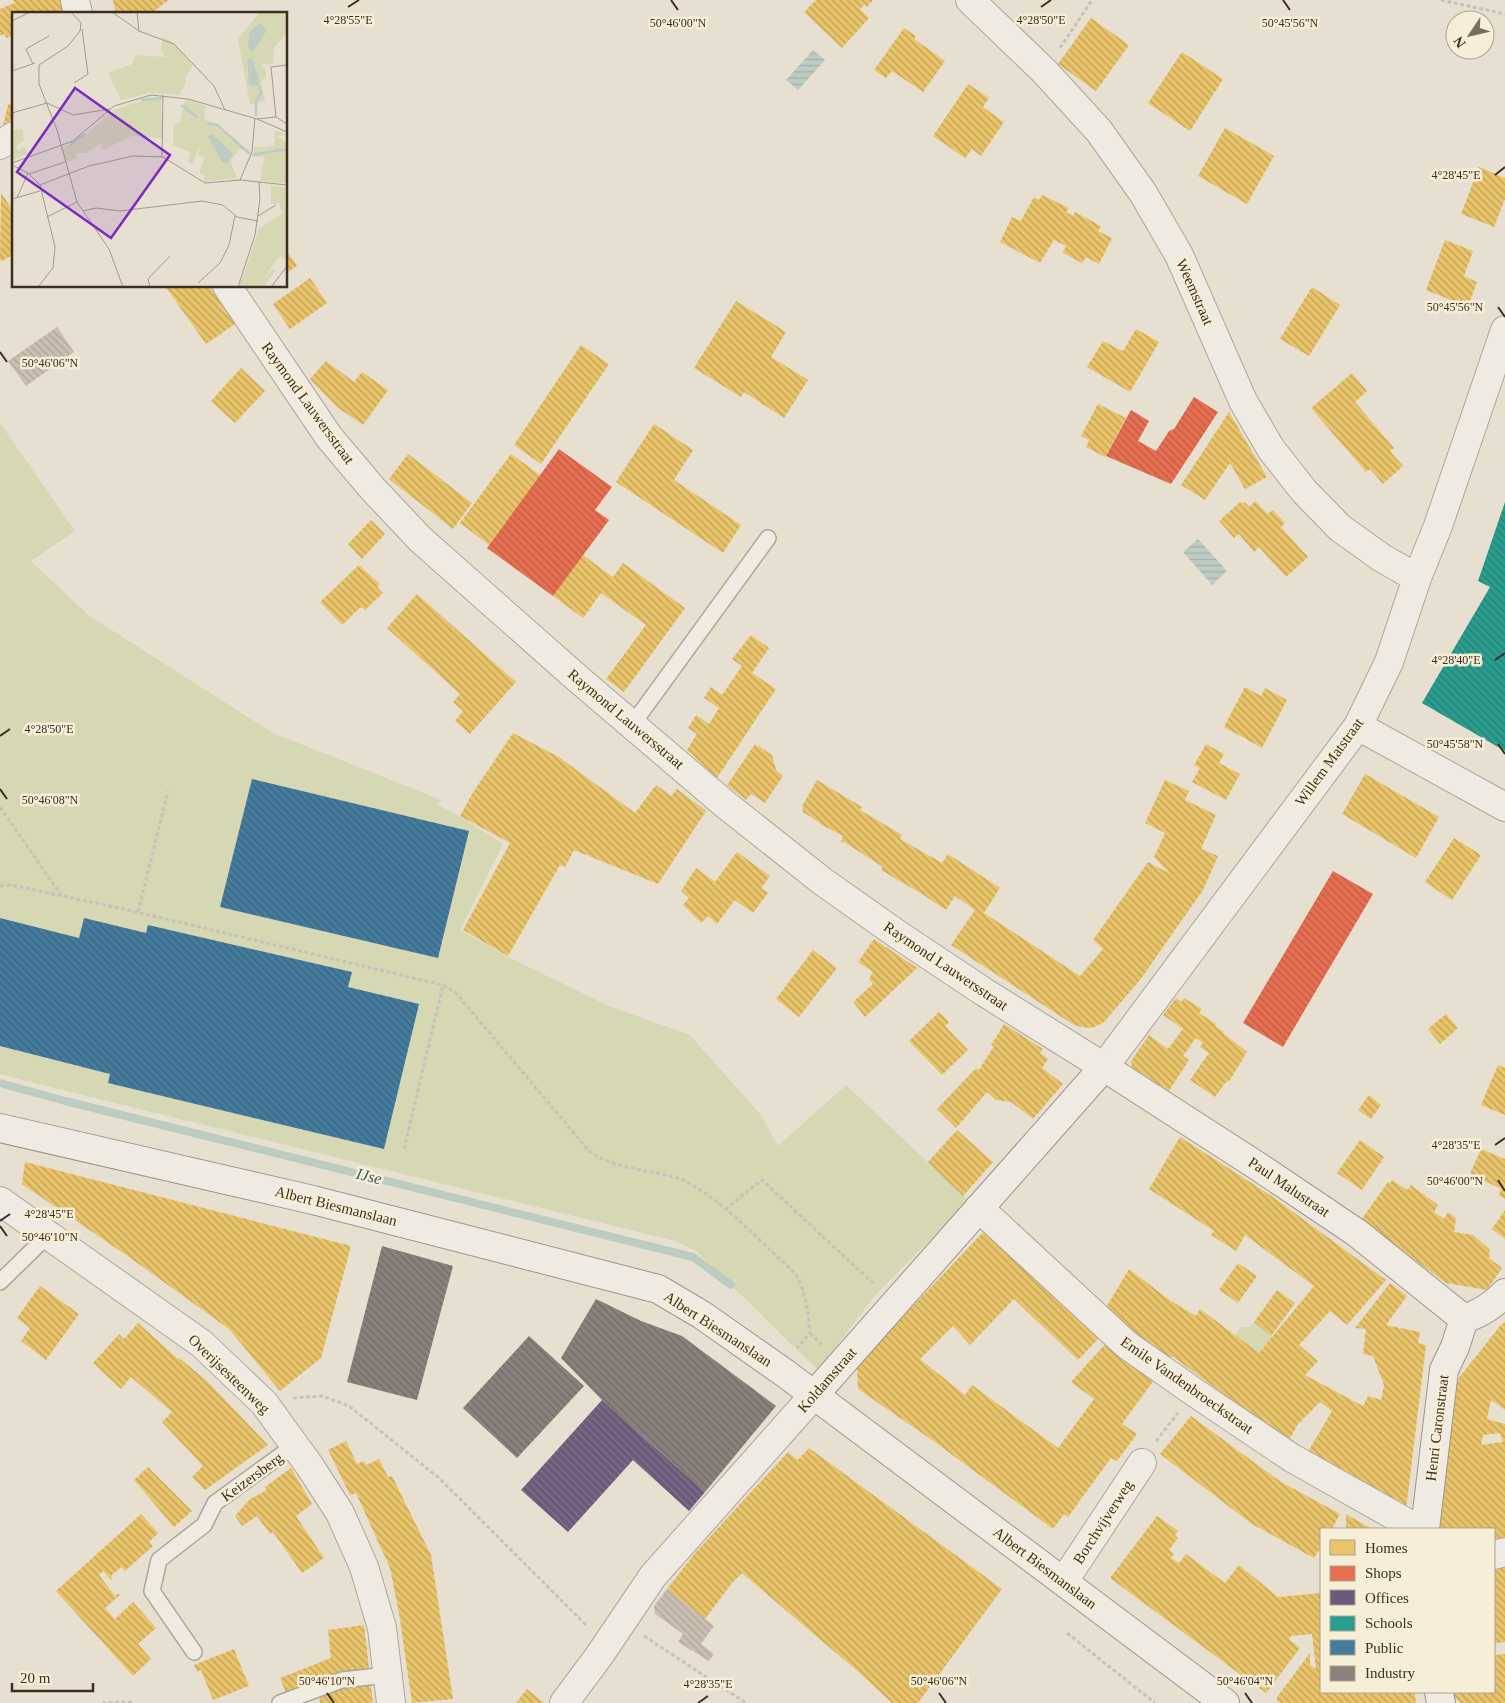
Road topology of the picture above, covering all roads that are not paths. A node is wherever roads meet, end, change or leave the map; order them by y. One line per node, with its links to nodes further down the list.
1 (970, 0): 7 (street, Weemstraat)
2 (12, 137): 3 (street)
3 (0, 145)
4 (228, 288): 8 (street, Raymond Lauwersstraat)
5 (1505, 330): 7 (street, Willem Matstraat)
6 (768, 538): 8 (lane)
7 (1418, 578): 9 (street, Willem Matstraat)
8 (632, 725): 11 (street, Raymond Lauwersstraat)
9 (1358, 726): 10 (street); 11 (street, Willem Matstraat)
10 (1505, 807)
11 (1104, 1067): 14 (street, Koldamstraat); 18 (street, Paul Malustraat)
12 (0, 1128): 19 (street, Albert Biesmanslaan)
13 (0, 1201): 15 (street, Overijsesteenweg)
14 (979, 1208): 19 (street, Koldamstraat); 22 (street, Emile Vandenbroeckstraat)
15 (48, 1235): 16 (lane); 20 (street, Overijsesteenweg)
16 (0, 1282)
17 (1505, 1294): 18 (street)
18 (1464, 1319): 23 (street, Henri Caronstraat)
19 (814, 1395): 24 (street, Albert Biesmanslaan); 29 (street, Koldamstraat)
20 (295, 1445): 25 (lane, Keizersberg); 26 (street, Overijsesteenweg)
21 (1142, 1462): 24 (street, Borchvijverweg)
22 (1416, 1528)
23 (1425, 1528)
24 (1064, 1582): 30 (street, Albert Biesmanslaan)
25 (194, 1652)
26 (387, 1675): 27 (lane); 28 (street, Overijsesteenweg)
27 (280, 1703)
28 (390, 1703)
29 (564, 1703)
30 (1225, 1703)

